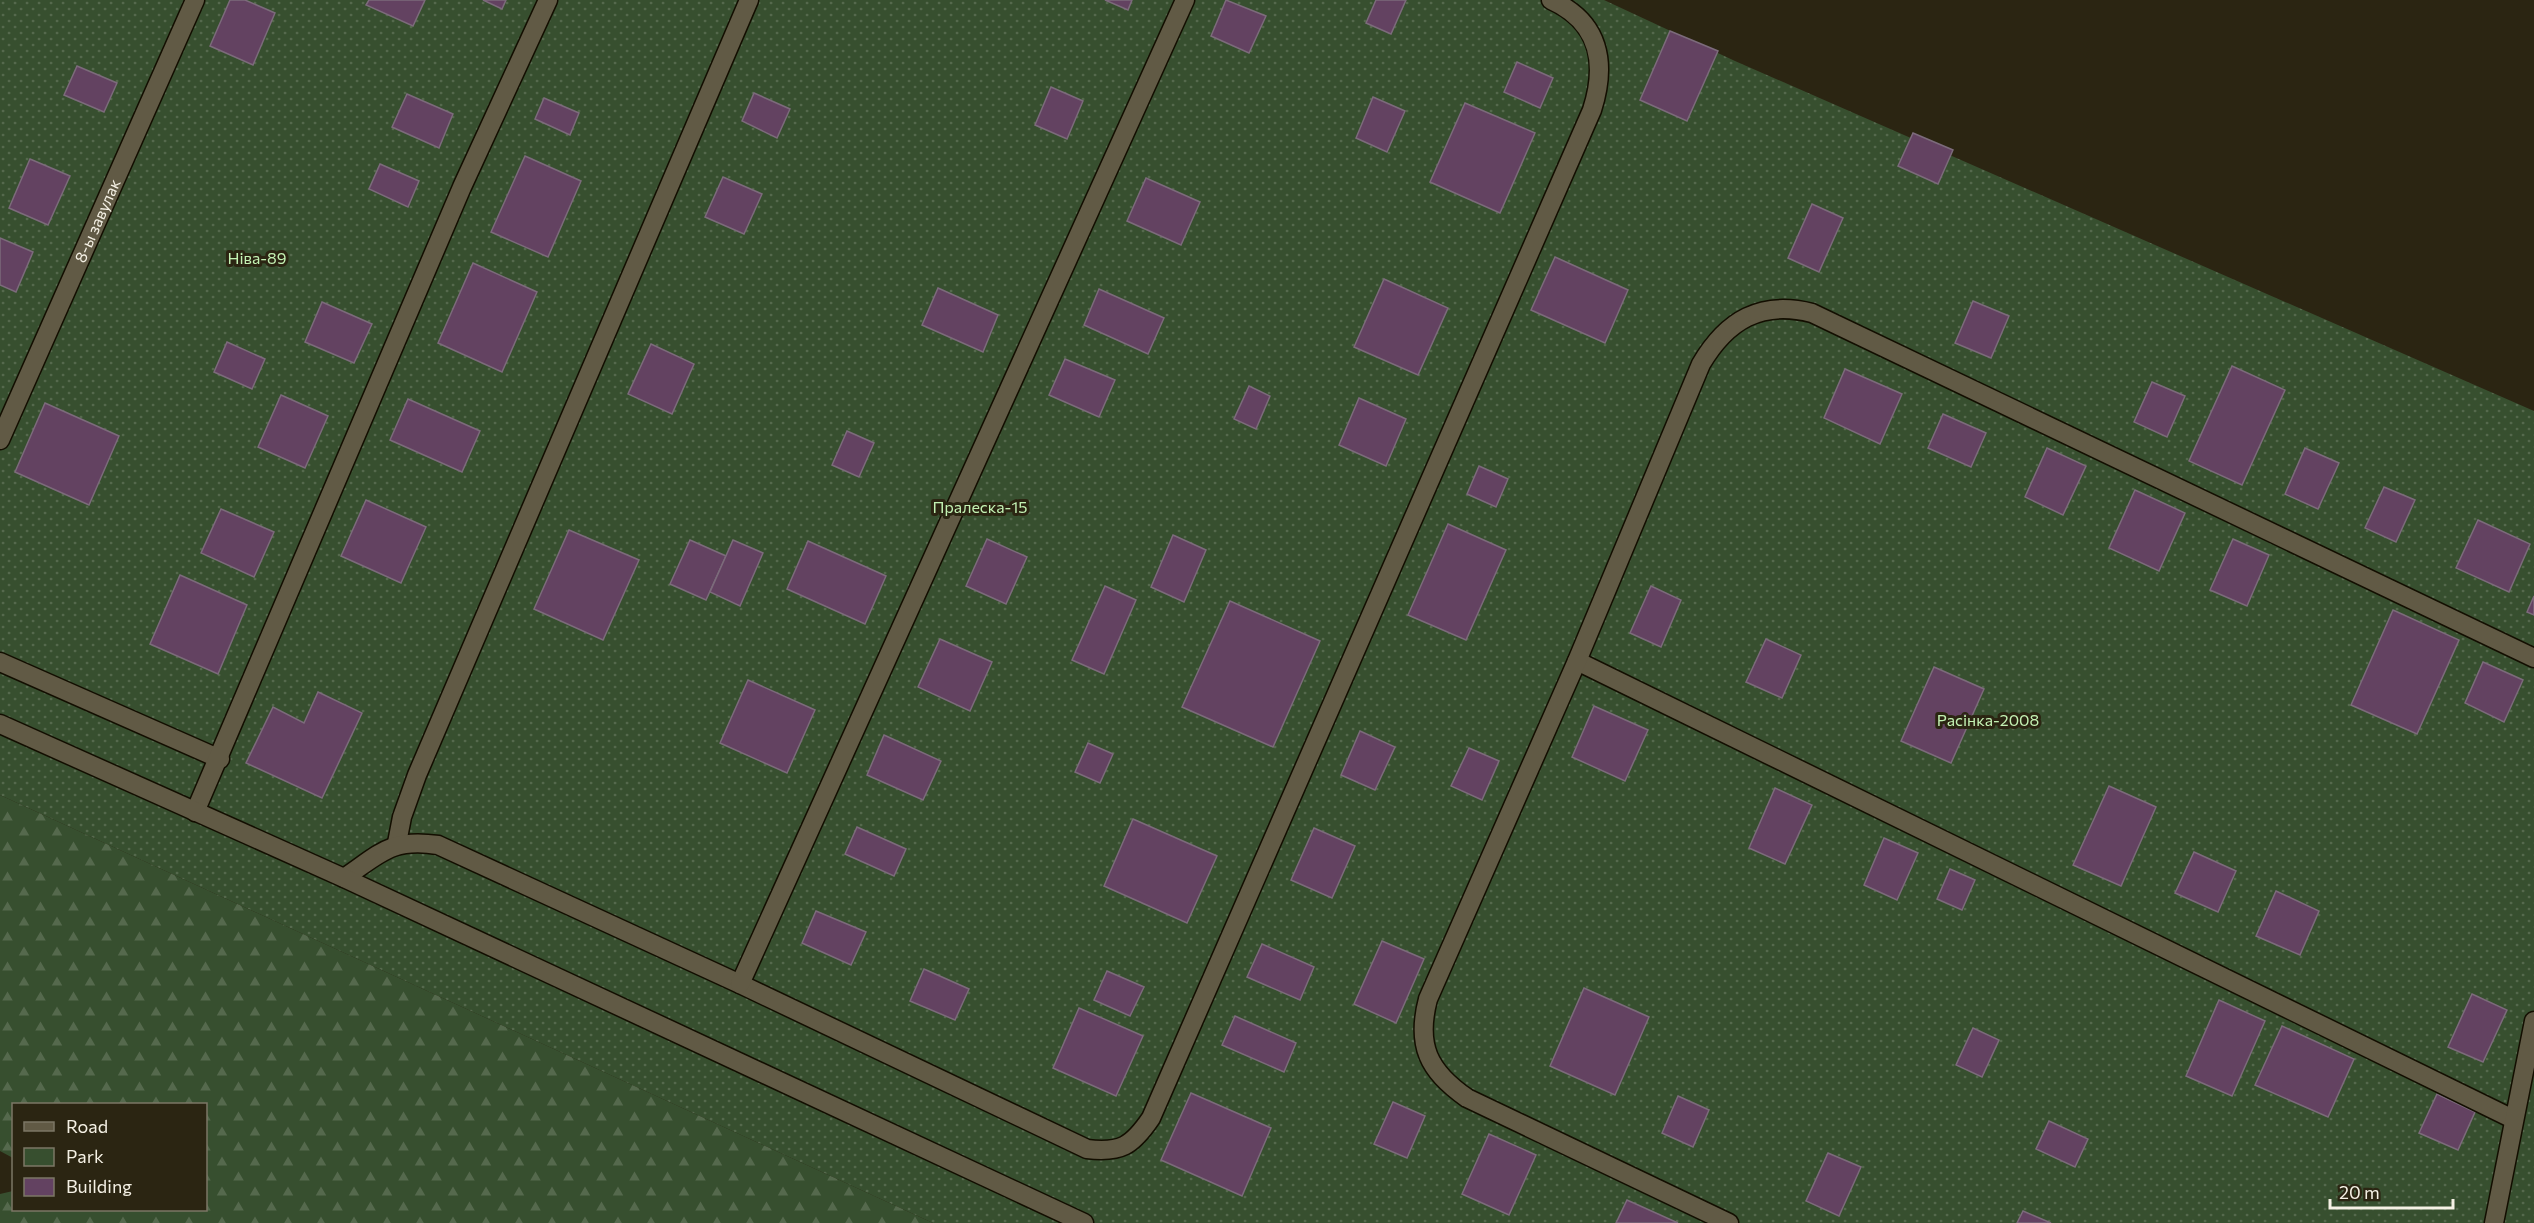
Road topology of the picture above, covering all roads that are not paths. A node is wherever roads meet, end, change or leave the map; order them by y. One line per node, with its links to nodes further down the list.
1 (195, 0): 6 (street, 8-ы завулак)
2 (549, 0): 11 (street)
3 (749, 0): 13 (street)
4 (1185, 0): 15 (street)
5 (1551, 0): 15 (street)
6 (0, 440)
7 (2534, 658): 8 (street)
8 (1577, 661): 17 (street); 19 (street)
9 (0, 662): 11 (street)
10 (0, 724): 12 (street)
11 (220, 759): 12 (street)
12 (195, 812): 14 (street)
13 (397, 843): 14 (street); 15 (street)
14 (344, 878): 18 (street)
15 (740, 984)
16 (2534, 1021): 17 (street)
17 (2513, 1119): 20 (street)
18 (1084, 1223)
19 (1729, 1223)
20 (2494, 1223)

